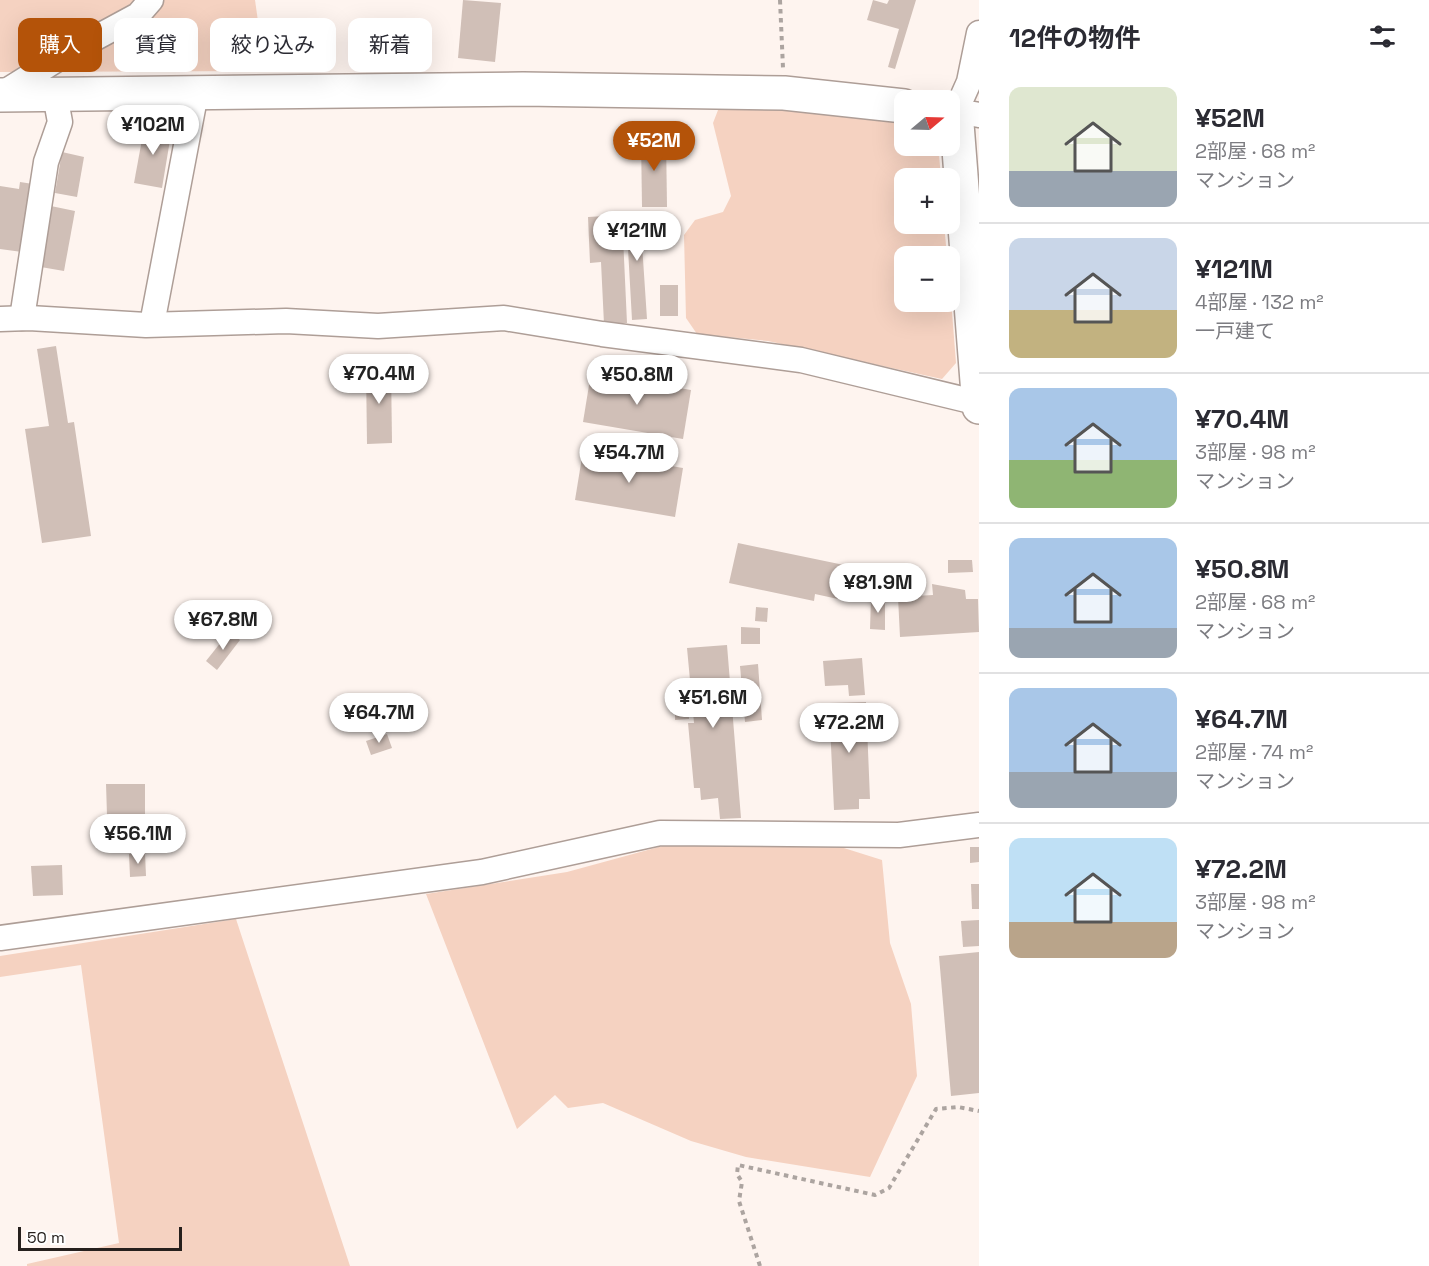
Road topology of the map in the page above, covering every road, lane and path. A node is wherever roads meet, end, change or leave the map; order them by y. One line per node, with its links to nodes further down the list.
1 (151, 0): 7 (street)
2 (780, 0): 5 (path)
3 (979, 33): 9 (street)
4 (196, 93): 5 (street); 6 (street); 11 (street)
5 (784, 93): 8 (street)
6 (55, 94): 7 (street); 10 (street)
7 (0, 95)
8 (894, 105)
9 (962, 112): 12 (street)
10 (11, 319): 11 (street)
11 (152, 324): 12 (street)
12 (979, 405)
13 (979, 825): 14 (street)
14 (0, 938)
15 (979, 1111): 16 (path)
16 (760, 1266)

